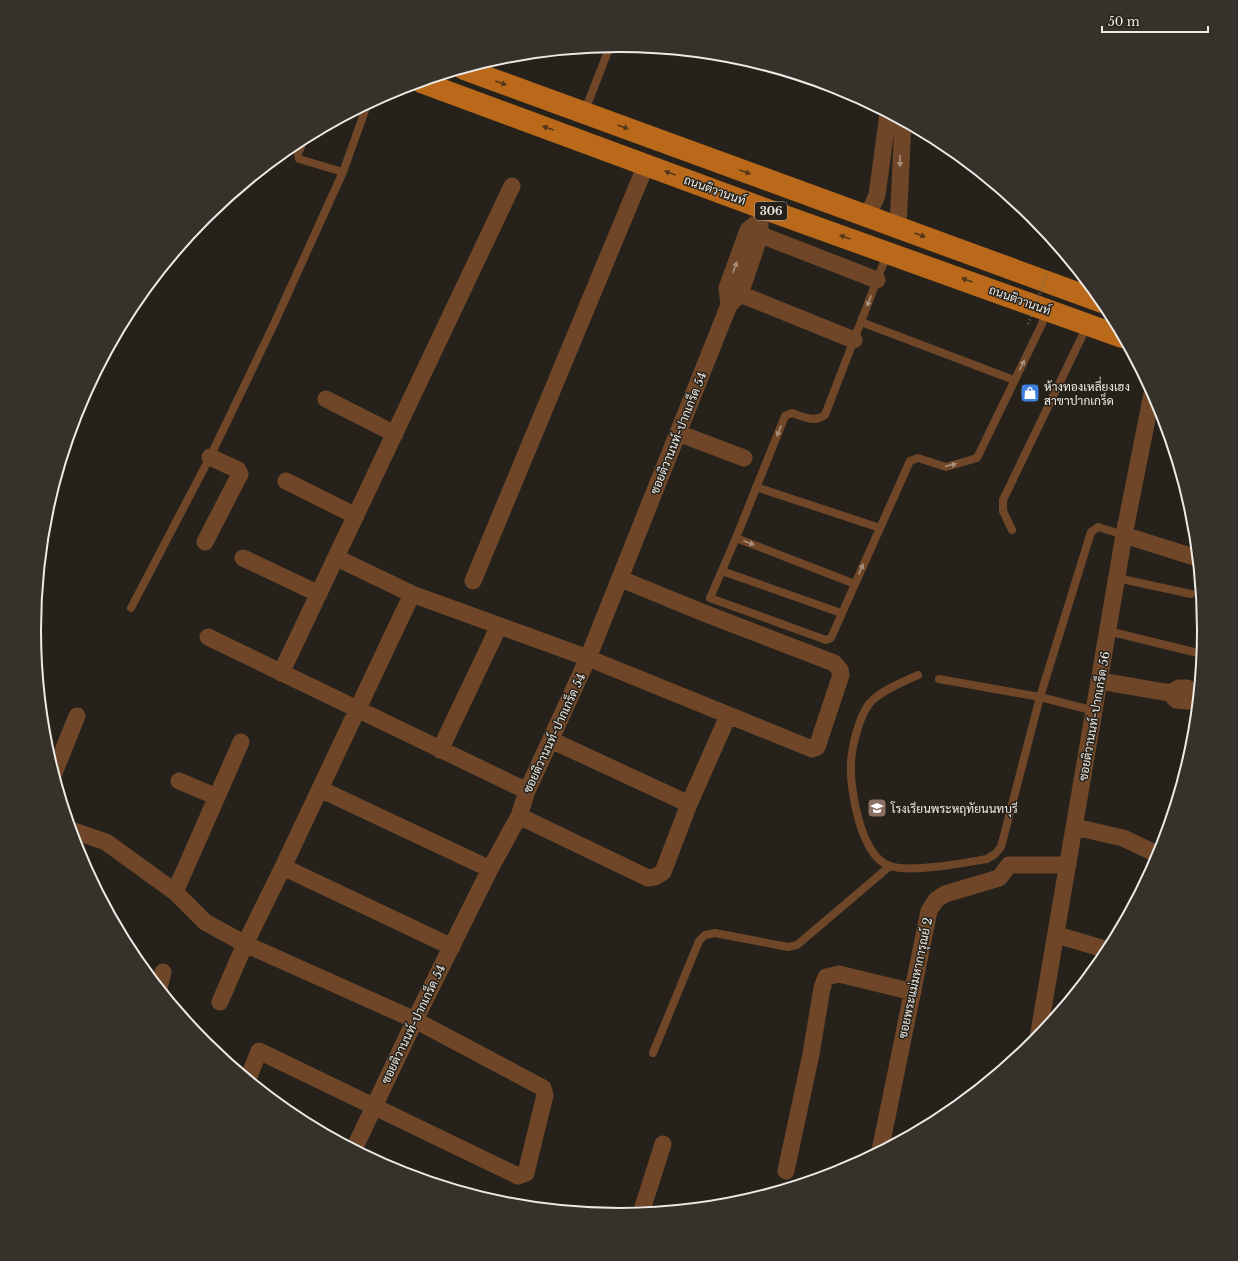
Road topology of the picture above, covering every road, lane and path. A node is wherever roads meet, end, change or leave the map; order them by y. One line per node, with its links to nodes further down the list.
1 (607, 53): 5 (lane)
2 (471, 72): 5 (main road, 306, one-way to 5)
3 (428, 85): 8 (main road, ถนนติวานนท์ / 306, one-way to 3)
4 (364, 112): 11 (lane)
5 (584, 113): 8 (main road); 13 (main road, 306, one-way to 13)
6 (887, 119): 13 (street)
7 (903, 127): 15 (street, one-way to 15)
8 (574, 138): 10 (main road, ถนนติวานนท์ / 306)
9 (300, 149): 11 (lane)
10 (646, 164): 14 (main road, ถนนติวานนท์ / 306, one-way to 10); 48 (street)
11 (343, 172): 32 (lane)
12 (512, 186): 31 (street)
13 (868, 215): 15 (main road, 306)
14 (758, 223): 16 (main road, ถนนติวานนท์ / 306, one-way to 14); 18 (street); 20 (street, ซอยติวานนท์-ปากเกร็ด 54)
15 (898, 227): 19 (main road, 306, one-way to 19)
16 (888, 252): 18 (lane); 21 (main road, ถนนติวานนท์ / 306, one-way to 16)
17 (1048, 272): 23 (path, bridge)
18 (877, 280): 22 (lane, one-way to 22)
19 (1092, 298)
20 (734, 299): 26 (street); 30 (street, ซอยติวานนท์-ปากเกร็ด 54)
21 (1047, 310): 24 (main road, ถนนติวานนท์ / 306); 27 (lane, one-way to 21)
22 (861, 322): 26 (lane); 27 (lane)
23 (1028, 324)
24 (1088, 324): 25 (main road, ถนนติวานนท์ / 306); 38 (lane)
25 (1115, 334)
26 (854, 340): 35 (lane, one-way to 35)
27 (1014, 380): 37 (lane, one-way to 27)
28 (326, 399): 31 (street)
29 (1150, 403): 39 (street, ซอยติวานนท์-ปากเกร็ด 56)
30 (678, 433): 33 (street); 47 (street, ซอยติวานนท์-ปากเกร็ด 54)
31 (395, 434): 36 (street)
32 (210, 457): 41 (street); 53 (lane)
33 (744, 458)
34 (286, 481): 36 (street)
35 (756, 487): 37 (lane); 40 (lane)
36 (356, 516): 44 (street)
37 (880, 528): 49 (lane, one-way to 37)
38 (1012, 530)
39 (1124, 535): 42 (street); 46 (street, ซอยติวานนท์-ปากเกร็ด 56); 65 (lane)
40 (736, 538): 45 (lane); 49 (lane, one-way to 49)
41 (205, 542)
42 (1192, 556)
43 (243, 558): 50 (street)
44 (337, 558): 50 (street); 51 (street)
45 (722, 571): 54 (lane); 54 (lane)
46 (1117, 578): 52 (lane); 56 (street, ซอยติวานนท์-ปากเกร็ด 56)
47 (621, 579): 59 (street, ซอยติวานนท์-ปากเกร็ด 54); 69 (street)
48 (473, 581)
49 (855, 584): 54 (lane)
50 (319, 594): 60 (street)
51 (412, 594): 55 (street); 66 (street)
52 (1191, 594)
53 (131, 608)
54 (841, 613)
55 (499, 626): 59 (street); 72 (street)
56 (1108, 630): 58 (lane); 63 (street, ซอยติวานนท์-ปากเกร็ด 56)
57 (208, 637): 60 (street)
58 (1196, 653)
59 (588, 658): 69 (street); 70 (street, ซอยติวานนท์-ปากเกร็ด 54)
60 (281, 673): 66 (street)
61 (918, 675): 84 (lane)
62 (939, 679): 65 (lane)
63 (1100, 681): 64 (street); 67 (street, ซอยติวานนท์-ปากเกร็ด 56)
64 (1188, 695)
65 (1040, 697): 67 (lane); 84 (lane)
66 (358, 710): 72 (street); 75 (street)
67 (1095, 711): 80 (street, ซอยติวานนท์-ปากเกร็ด 56)
68 (77, 716): 73 (street)
69 (728, 716): 78 (street)
70 (551, 740): 76 (street, ซอยติวานนท์-ปากเกร็ด 54); 78 (street)
71 (241, 742): 77 (street)
72 (440, 750): 76 (street)
73 (57, 765)
74 (179, 781): 77 (street)
75 (320, 789): 85 (street); 86 (street)
76 (527, 791): 79 (street, ซอยติวานนท์-ปากเกร็ด 54)
77 (217, 797): 87 (street)
78 (689, 804): 79 (street)
79 (519, 816): 86 (street, ซอยติวานนท์-ปากเกร็ด 54)
80 (1075, 827): 82 (street); 83 (street, ซอยติวานนท์-ปากเกร็ด 56)
81 (78, 832): 87 (street)
82 (1153, 852)
83 (1068, 864): 88 (street, ซอยติวานนท์-ปากเกร็ด 56); 92 (street, ซอยพระแม่มหาการุณย์ 2)
84 (890, 866): 96 (lane)
85 (283, 867): 89 (street); 90 (street)
86 (490, 869): 90 (street, ซอยติวานนท์-ปากเกร็ด 54)
87 (175, 892): 89 (street)
88 (1057, 935): 91 (street); 95 (street, ซอยติวานนท์-ปากเกร็ด 56)
89 (245, 944): 93 (street); 94 (street)
90 (452, 947): 94 (street, ซอยติวานนท์-ปากเกร็ด 54)
91 (1102, 948)
92 (912, 992): 101 (street, ซอยพระแม่มหาการุณย์ 2); 102 (street)
93 (220, 1002)
94 (415, 1020): 98 (street, ซอยติวานนท์-ปากเกร็ด 54); 98 (street)
95 (1040, 1026)
96 (653, 1053)
97 (250, 1075): 98 (street)
98 (374, 1105): 100 (street, ซอยติวานนท์-ปากเกร็ด 54)
99 (663, 1144): 103 (street)
100 (356, 1145)
101 (881, 1146)
102 (786, 1171)
103 (643, 1207)

